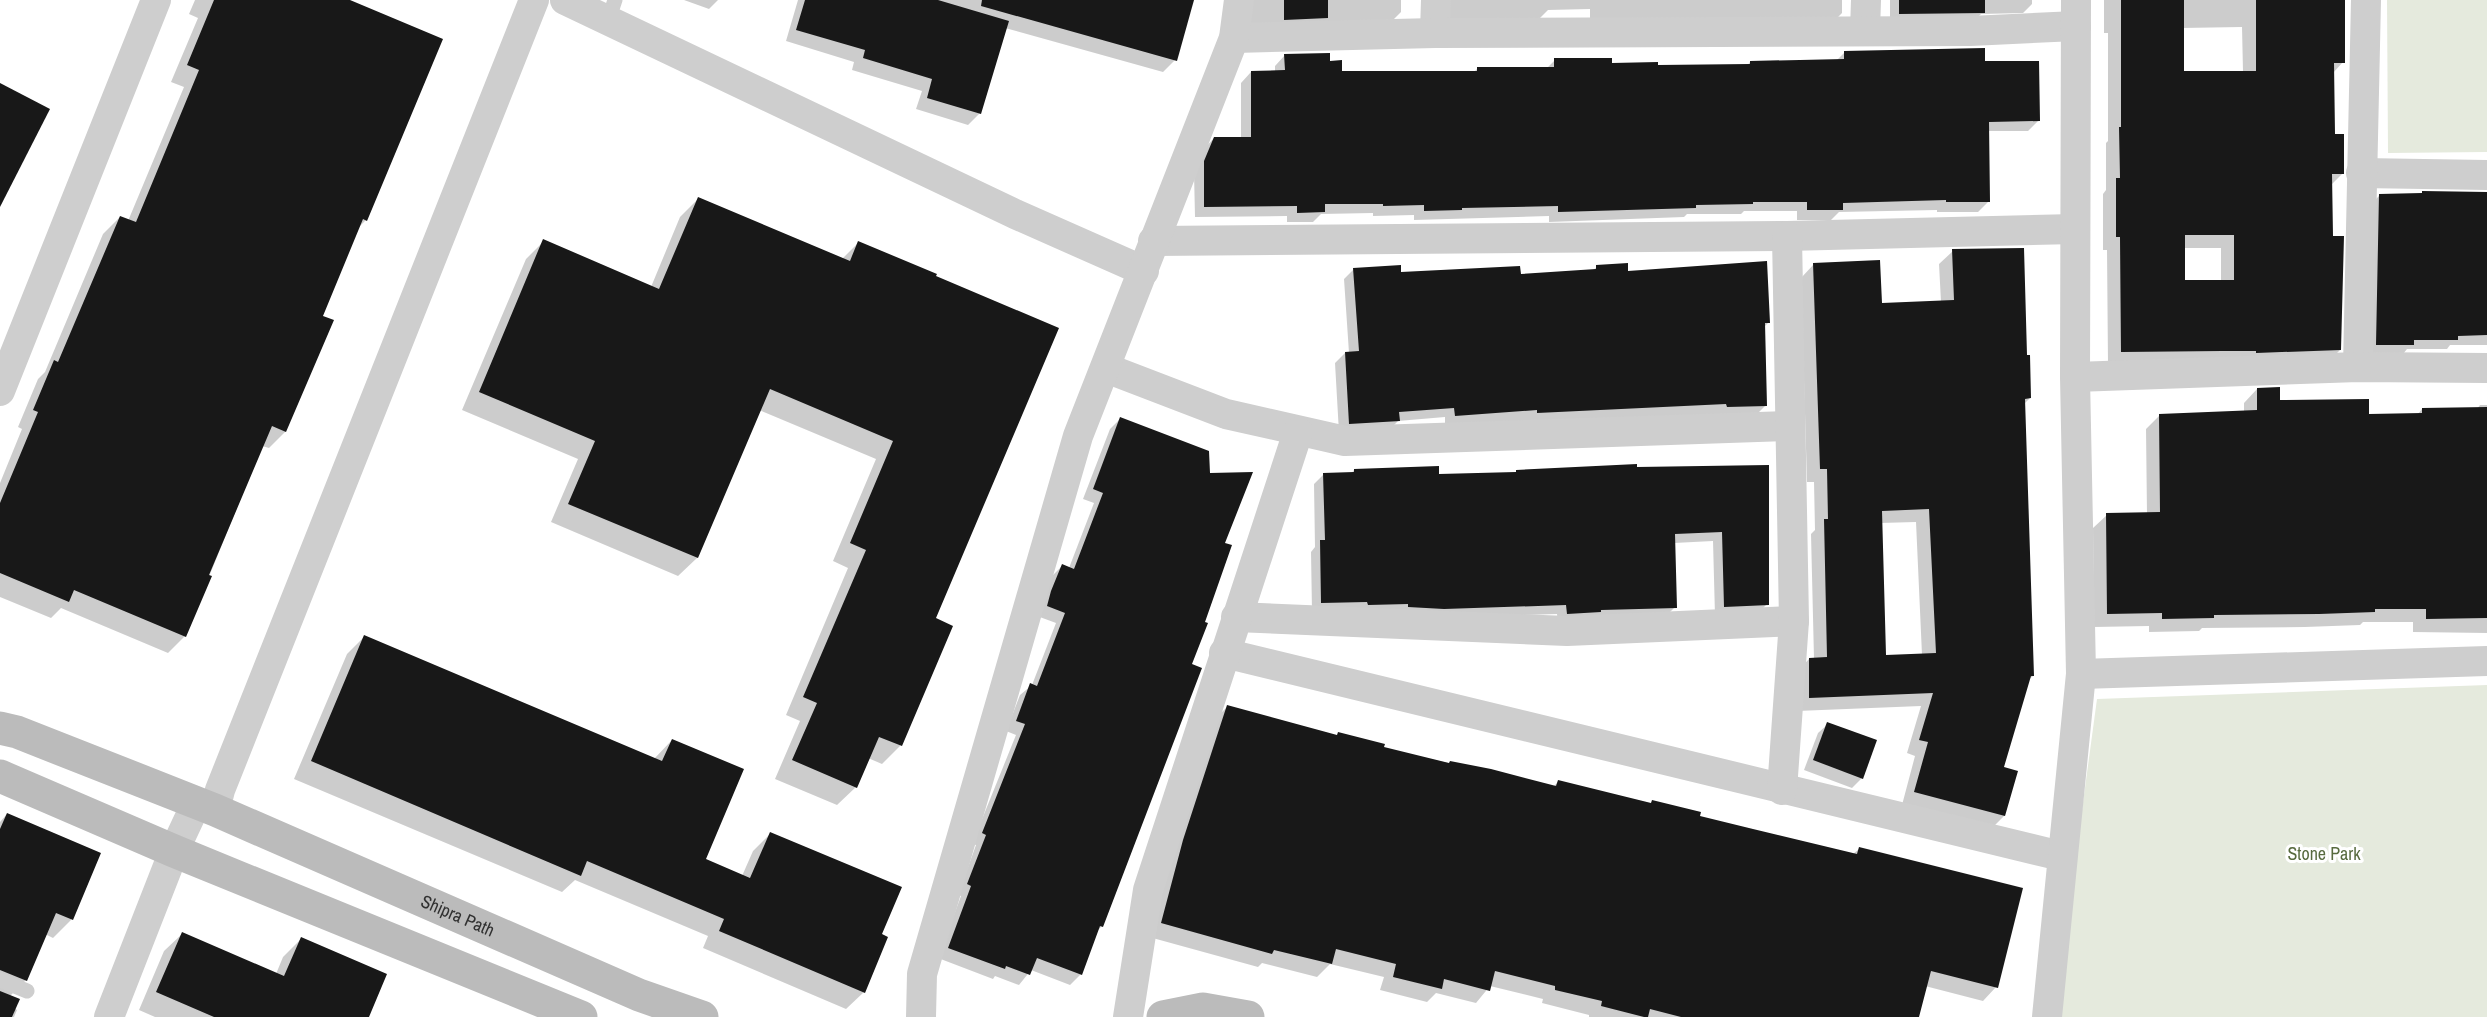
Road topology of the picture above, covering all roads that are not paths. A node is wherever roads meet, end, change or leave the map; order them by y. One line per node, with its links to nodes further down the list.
1 (156, 0): 23 (street)
2 (534, 0): 34 (street)
3 (565, 0): 8 (street)
4 (1239, 0): 12 (street)
5 (1436, 0): 11 (street)
6 (1866, 0): 10 (street)
7 (2366, 0): 13 (street)
8 (611, 10): 18 (street)
9 (2076, 13): 10 (street); 15 (street)
10 (1865, 31): 11 (street)
11 (1435, 33): 12 (street)
12 (1234, 38): 17 (street)
13 (2361, 173): 14 (street); 20 (street)
14 (2487, 175)
15 (2075, 229): 16 (street); 22 (street)
16 (1787, 236): 17 (street); 24 (street)
17 (1153, 241): 18 (street)
18 (1144, 271): 19 (street)
19 (1106, 368): 25 (street); 42 (street)
20 (2358, 368): 21 (street); 22 (street)
21 (2487, 368)
22 (2075, 378): 30 (street)
23 (0, 391)
24 (1790, 426): 25 (street); 27 (street)
25 (1298, 432): 26 (street)
26 (1236, 617): 27 (street); 28 (street)
27 (1794, 621): 33 (street)
28 (1224, 653): 33 (street); 43 (street)
29 (2487, 661): 30 (street)
30 (2081, 674): 36 (street)
31 (0, 728): 34 (street, Shipra Path)
32 (0, 776): 35 (street)
33 (1782, 790): 36 (street)
34 (205, 807): 35 (street); 41 (street, Shipra Path)
35 (174, 851): 39 (street); 40 (street)
36 (2061, 856): 46 (street)
37 (0, 980): 38 (lane)
38 (27, 990)
39 (109, 1017)
40 (581, 1017)
41 (702, 1017)
42 (921, 1017)
43 (1128, 1017)
44 (1164, 1017): 45 (street)
45 (1248, 1017)
46 (2047, 1017)

